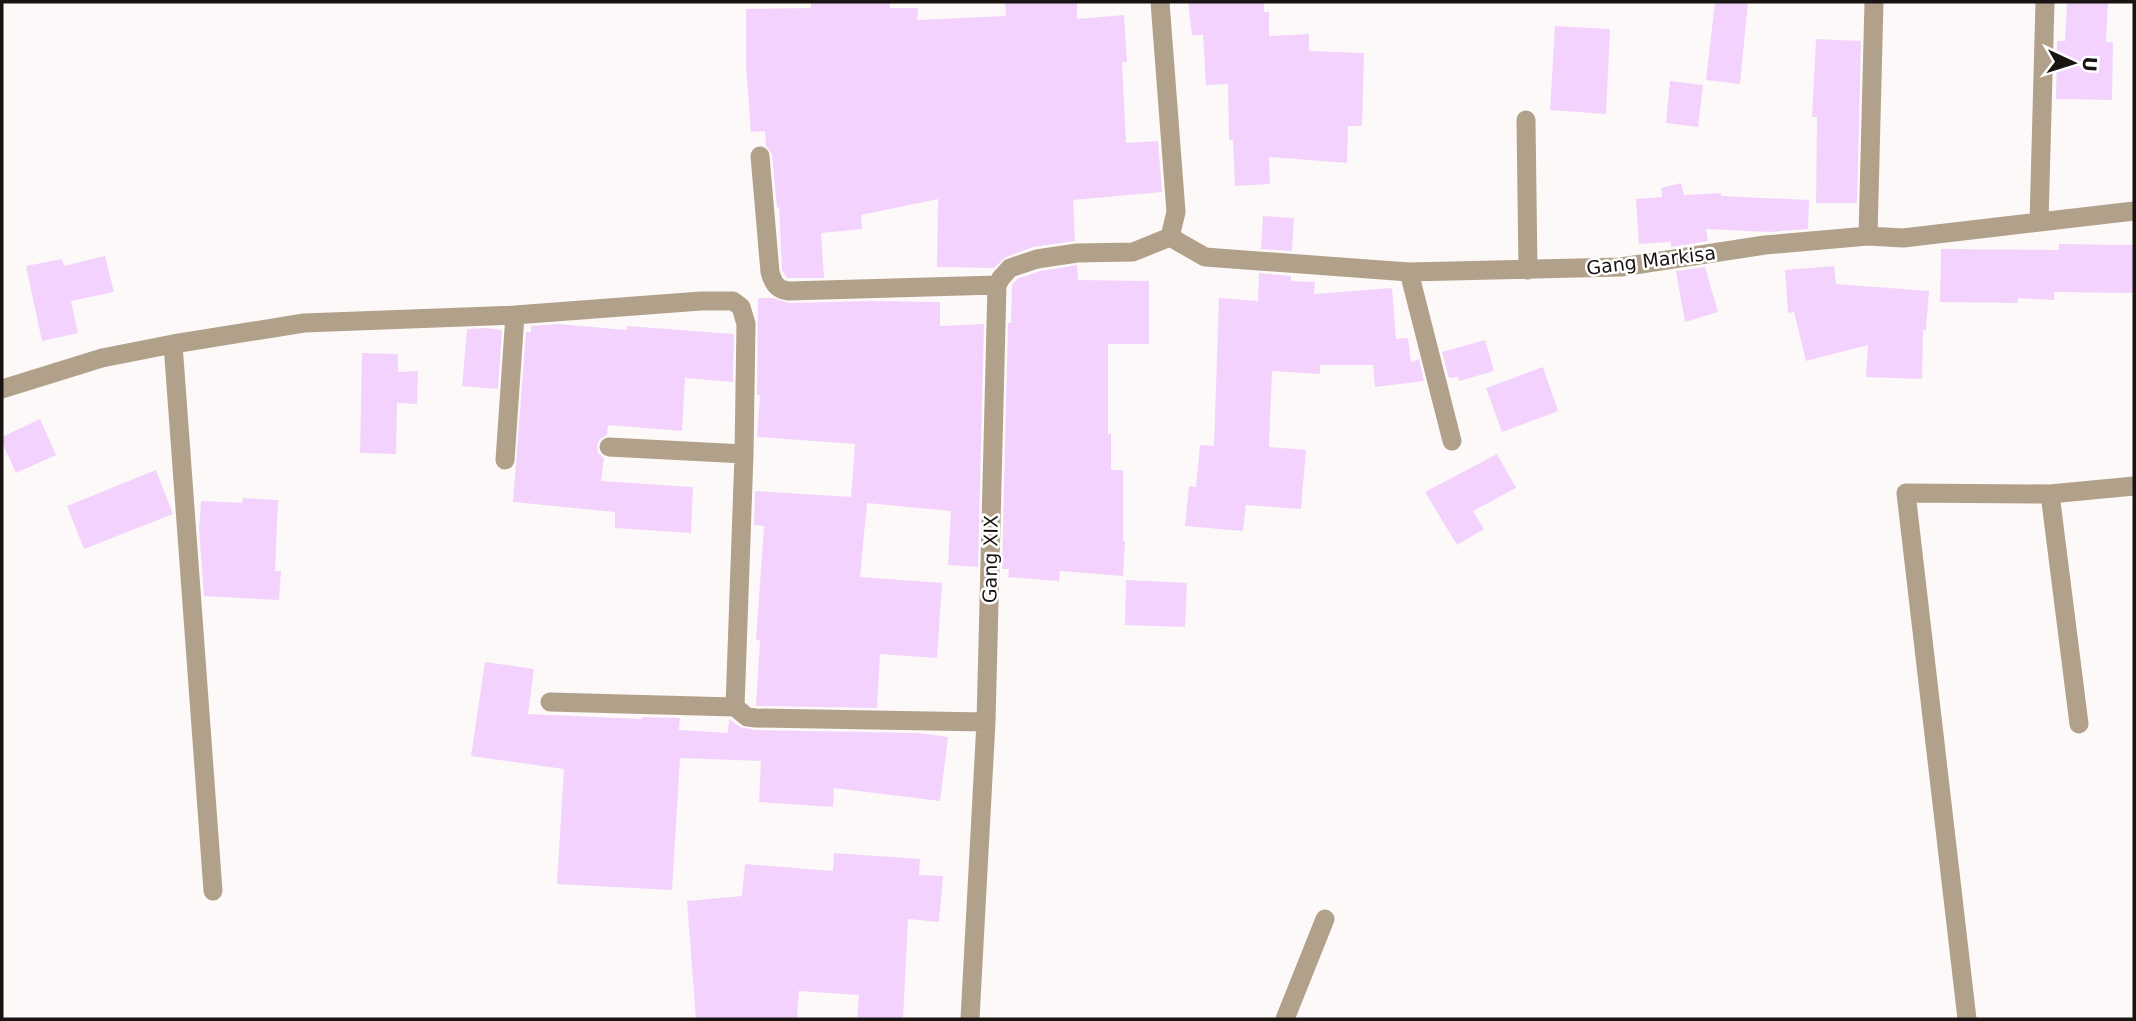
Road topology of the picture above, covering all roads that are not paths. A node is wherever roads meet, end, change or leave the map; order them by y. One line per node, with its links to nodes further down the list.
1 (1160, 2): 9 (street)
2 (1874, 2): 8 (street)
3 (2045, 2): 7 (street)
4 (1526, 120): 10 (street)
5 (760, 156): 12 (street)
6 (2134, 211): 7 (street, Gang Markisa)
7 (2039, 222): 8 (street, Gang Markisa)
8 (1868, 236): 10 (street, Gang Markisa)
9 (1170, 237): 11 (street, Gang Markisa); 12 (street)
10 (1528, 270): 11 (street, Gang Markisa)
11 (1409, 272): 16 (street)
12 (997, 285): 24 (street, Gang XIX)
13 (515, 315): 14 (street); 18 (street); 19 (street)
14 (173, 344): 15 (street); 26 (street)
15 (2, 389)
16 (1452, 441)
17 (609, 447): 18 (street)
18 (744, 454): 23 (street)
19 (505, 460)
20 (2134, 486): 21 (street)
21 (2050, 494): 25 (street); 30 (street)
22 (550, 702): 23 (street)
23 (735, 707): 24 (street)
24 (986, 722): 28 (street, Gang XIX)
25 (2079, 724)
26 (213, 891)
27 (1325, 919): 29 (street)
28 (970, 1019)
29 (1286, 1019)
30 (1967, 1019)

